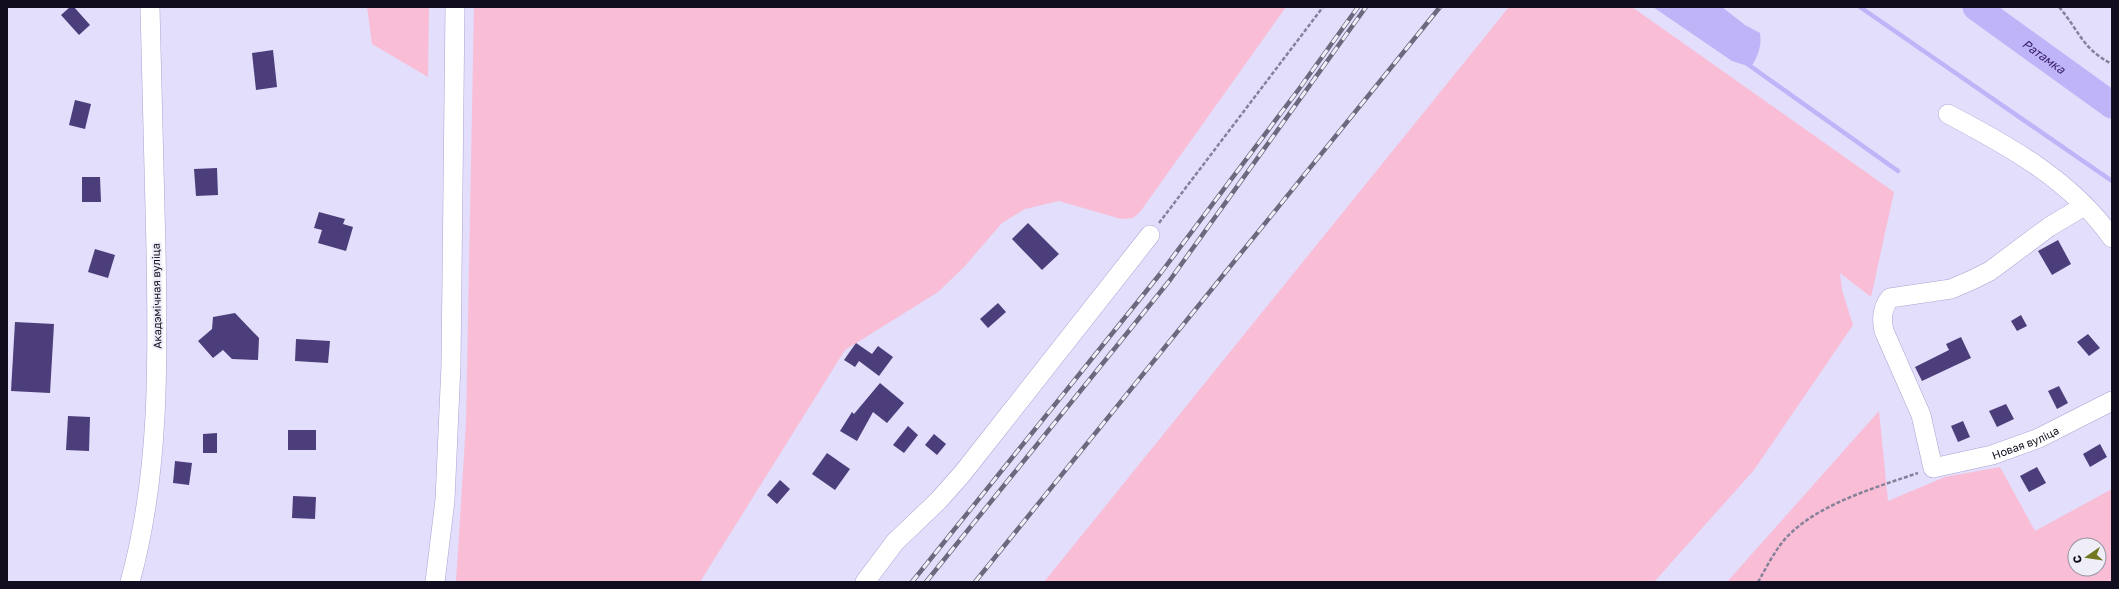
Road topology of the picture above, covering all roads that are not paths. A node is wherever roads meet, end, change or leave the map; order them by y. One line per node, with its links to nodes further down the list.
1 (150, 7): 8 (street, Акадэмічная вуліца)
2 (455, 7): 9 (street)
3 (1948, 114): 4 (street)
4 (2084, 206): 6 (street); 7 (street, Новая вуліца)
5 (1150, 235): 10 (street)
6 (2112, 238)
7 (2112, 400)
8 (130, 582)
9 (435, 582)
10 (864, 582)

